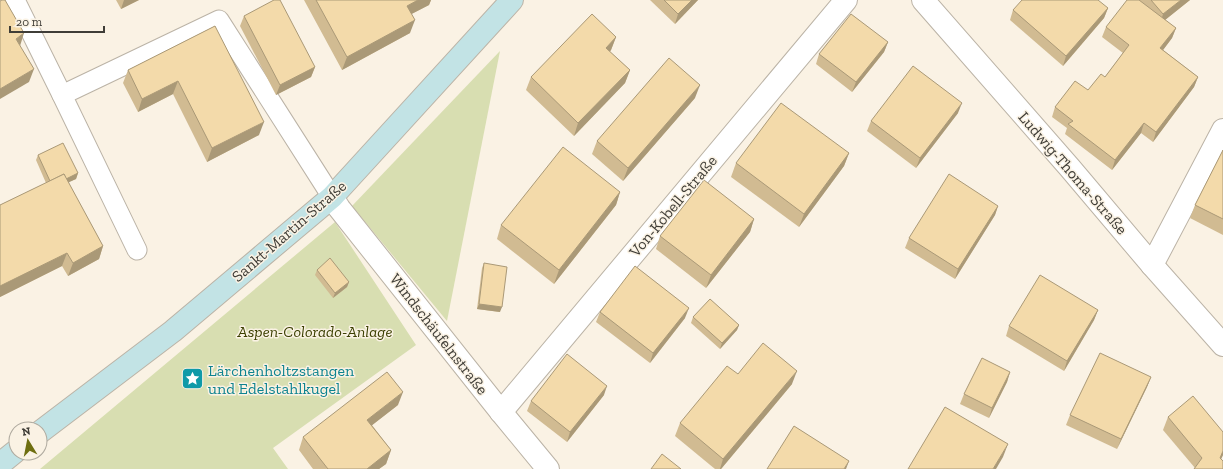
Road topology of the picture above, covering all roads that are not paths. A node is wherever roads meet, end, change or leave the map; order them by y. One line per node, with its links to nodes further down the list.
1 (7, 0): 6 (lane)
2 (15, 0): 7 (lane)
3 (512, 0): 9 (main road, Sankt-Martin-Straße)
4 (846, 0): 13 (street, Von-Kobell-Straße)
5 (923, 0): 11 (street, Ludwig-Thoma-Straße)
6 (0, 4)
7 (62, 95): 9 (lane); 10 (lane)
8 (1223, 130): 11 (street)
9 (332, 197): 13 (street, Windschäufelnstraße); 14 (main road, Sankt-Martin-Straße)
10 (137, 250)
11 (1152, 265): 12 (street, Ludwig-Thoma-Straße)
12 (1223, 345)
13 (501, 412): 18 (street, Windschäufelnstraße)
14 (48, 426)
15 (8, 458): 16 (main road)
16 (0, 464): 17 (street)
17 (3, 469)
18 (548, 469)

